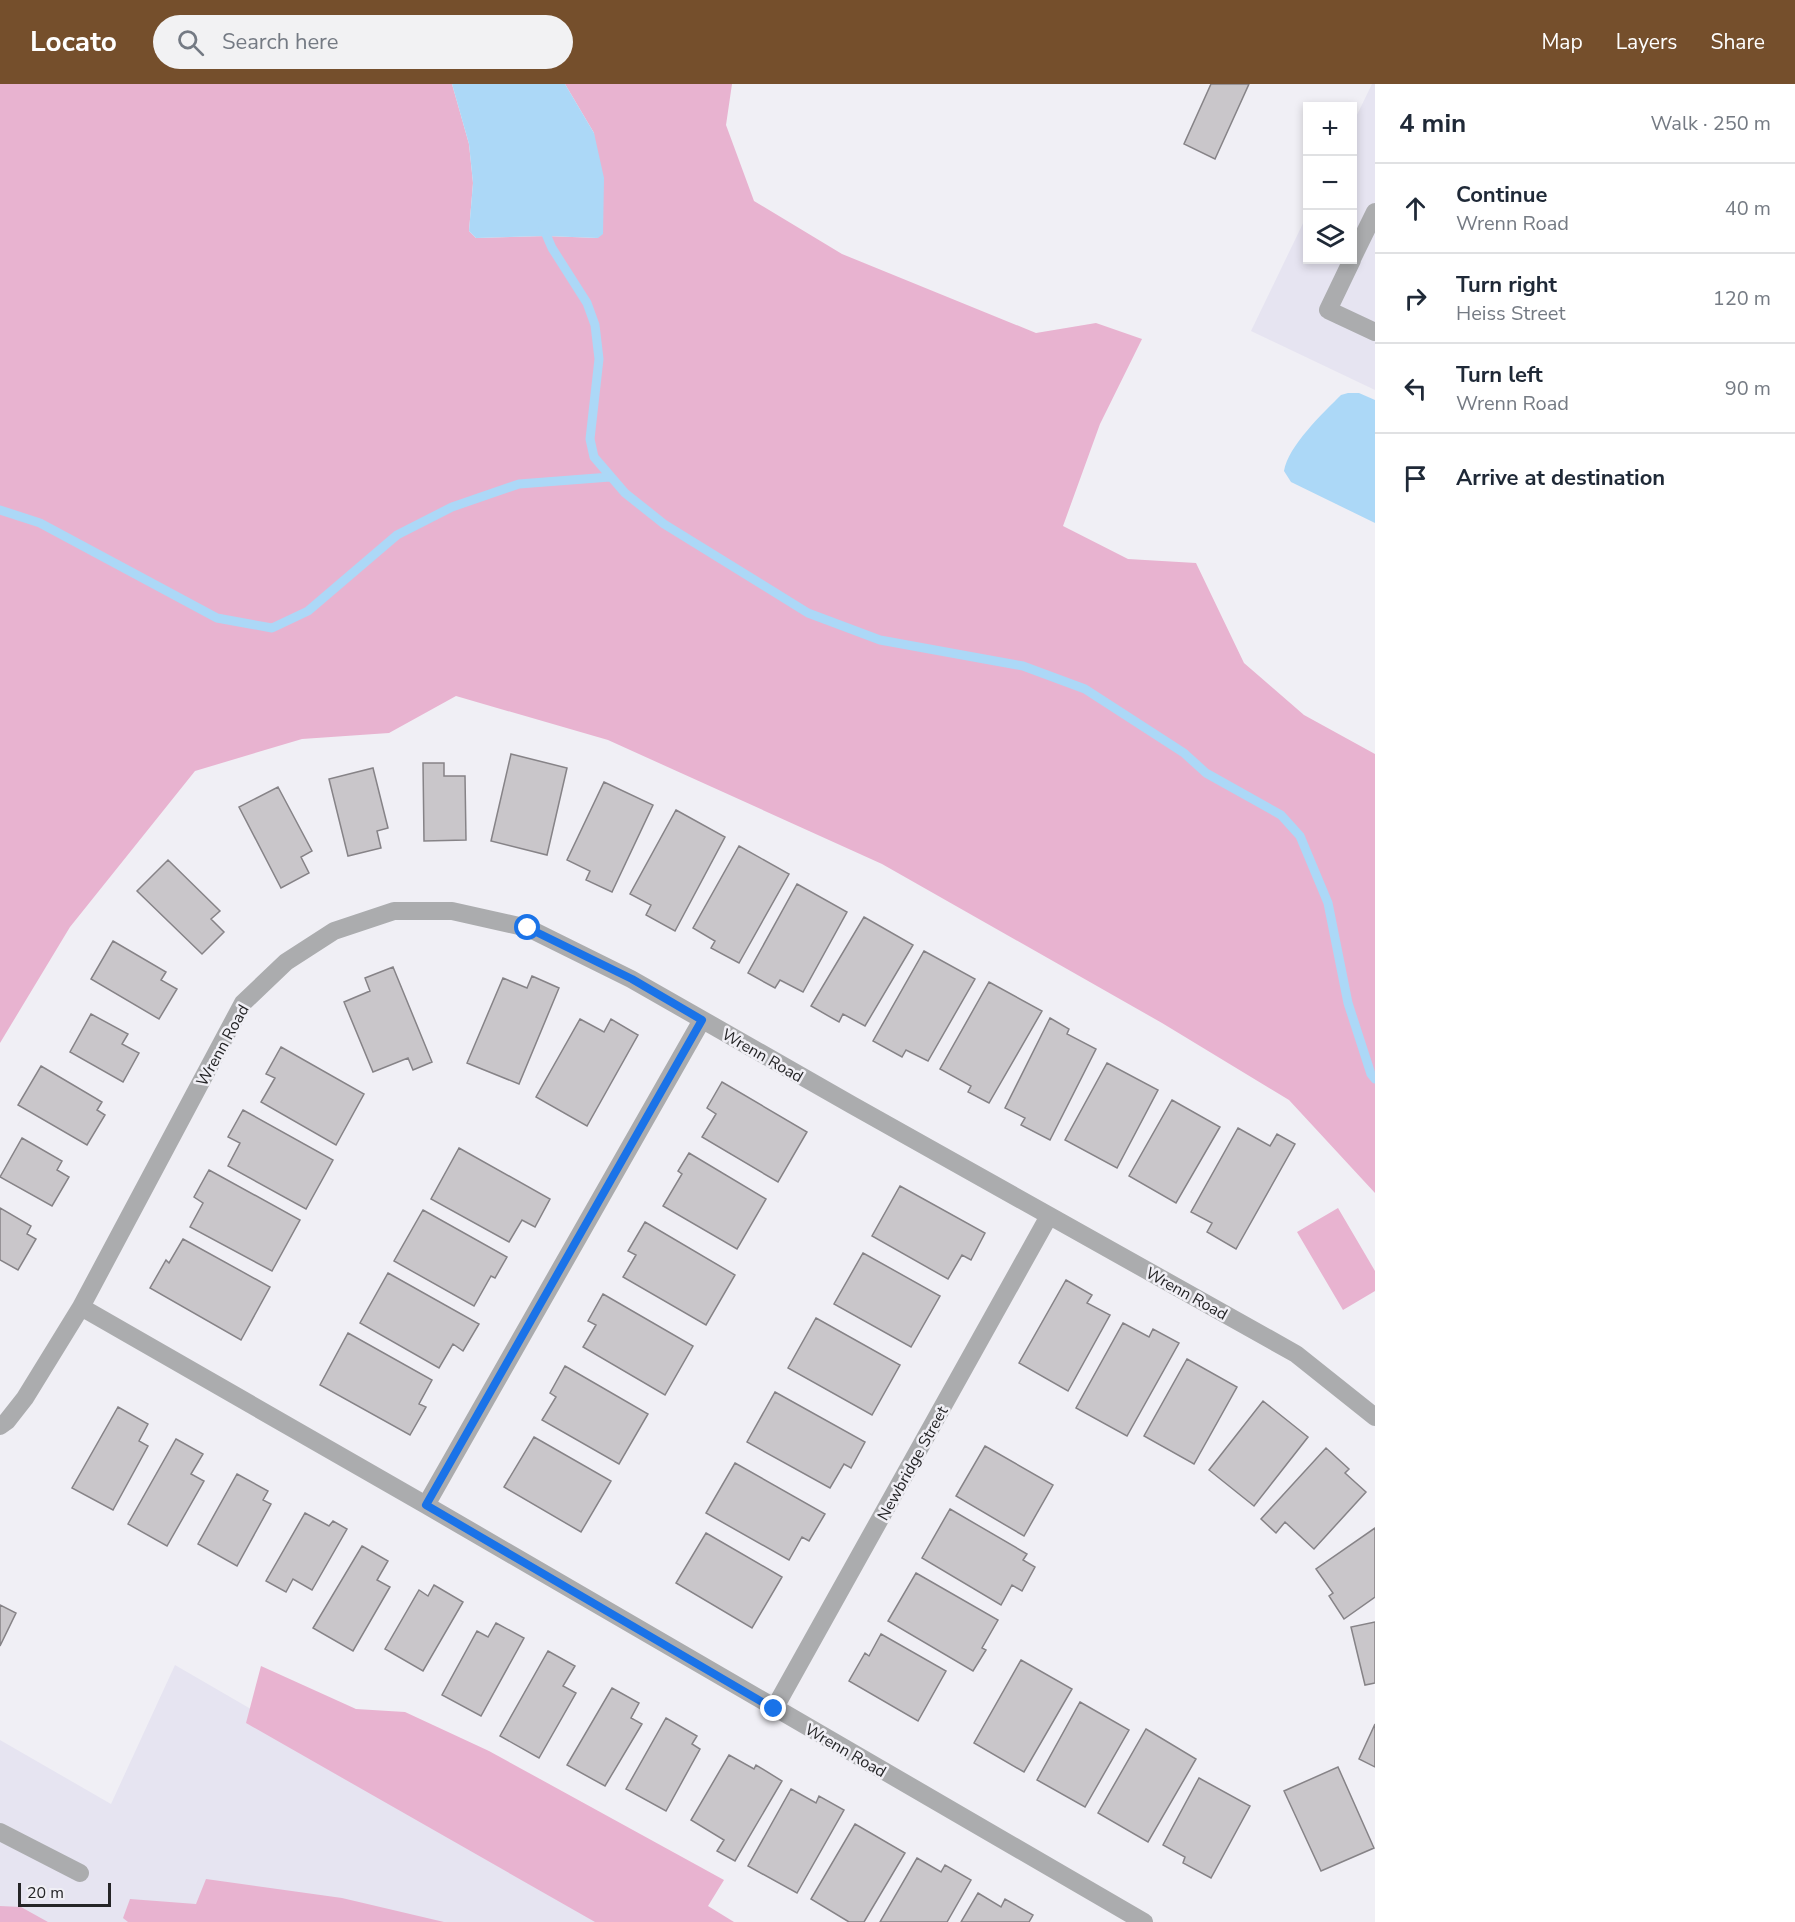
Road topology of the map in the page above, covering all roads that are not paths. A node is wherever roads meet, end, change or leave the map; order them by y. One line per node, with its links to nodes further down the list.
1 (1375, 212): 2 (street)
2 (1357, 249)
3 (1350, 264): 4 (street)
4 (1375, 332)
5 (702, 1020): 6 (street, Wrenn Road); 7 (street, Wrenn Road); 10 (street)
6 (1049, 1216): 8 (street, Wrenn Road); 11 (street, Newbridge Street)
7 (81, 1307): 9 (street, Wrenn Road); 10 (street, Wrenn Road)
8 (1375, 1417)
9 (0, 1426)
10 (426, 1505): 11 (street, Wrenn Road)
11 (774, 1709): 14 (street, Wrenn Road)
12 (0, 1832): 13 (street)
13 (80, 1873)
14 (1144, 1922)

